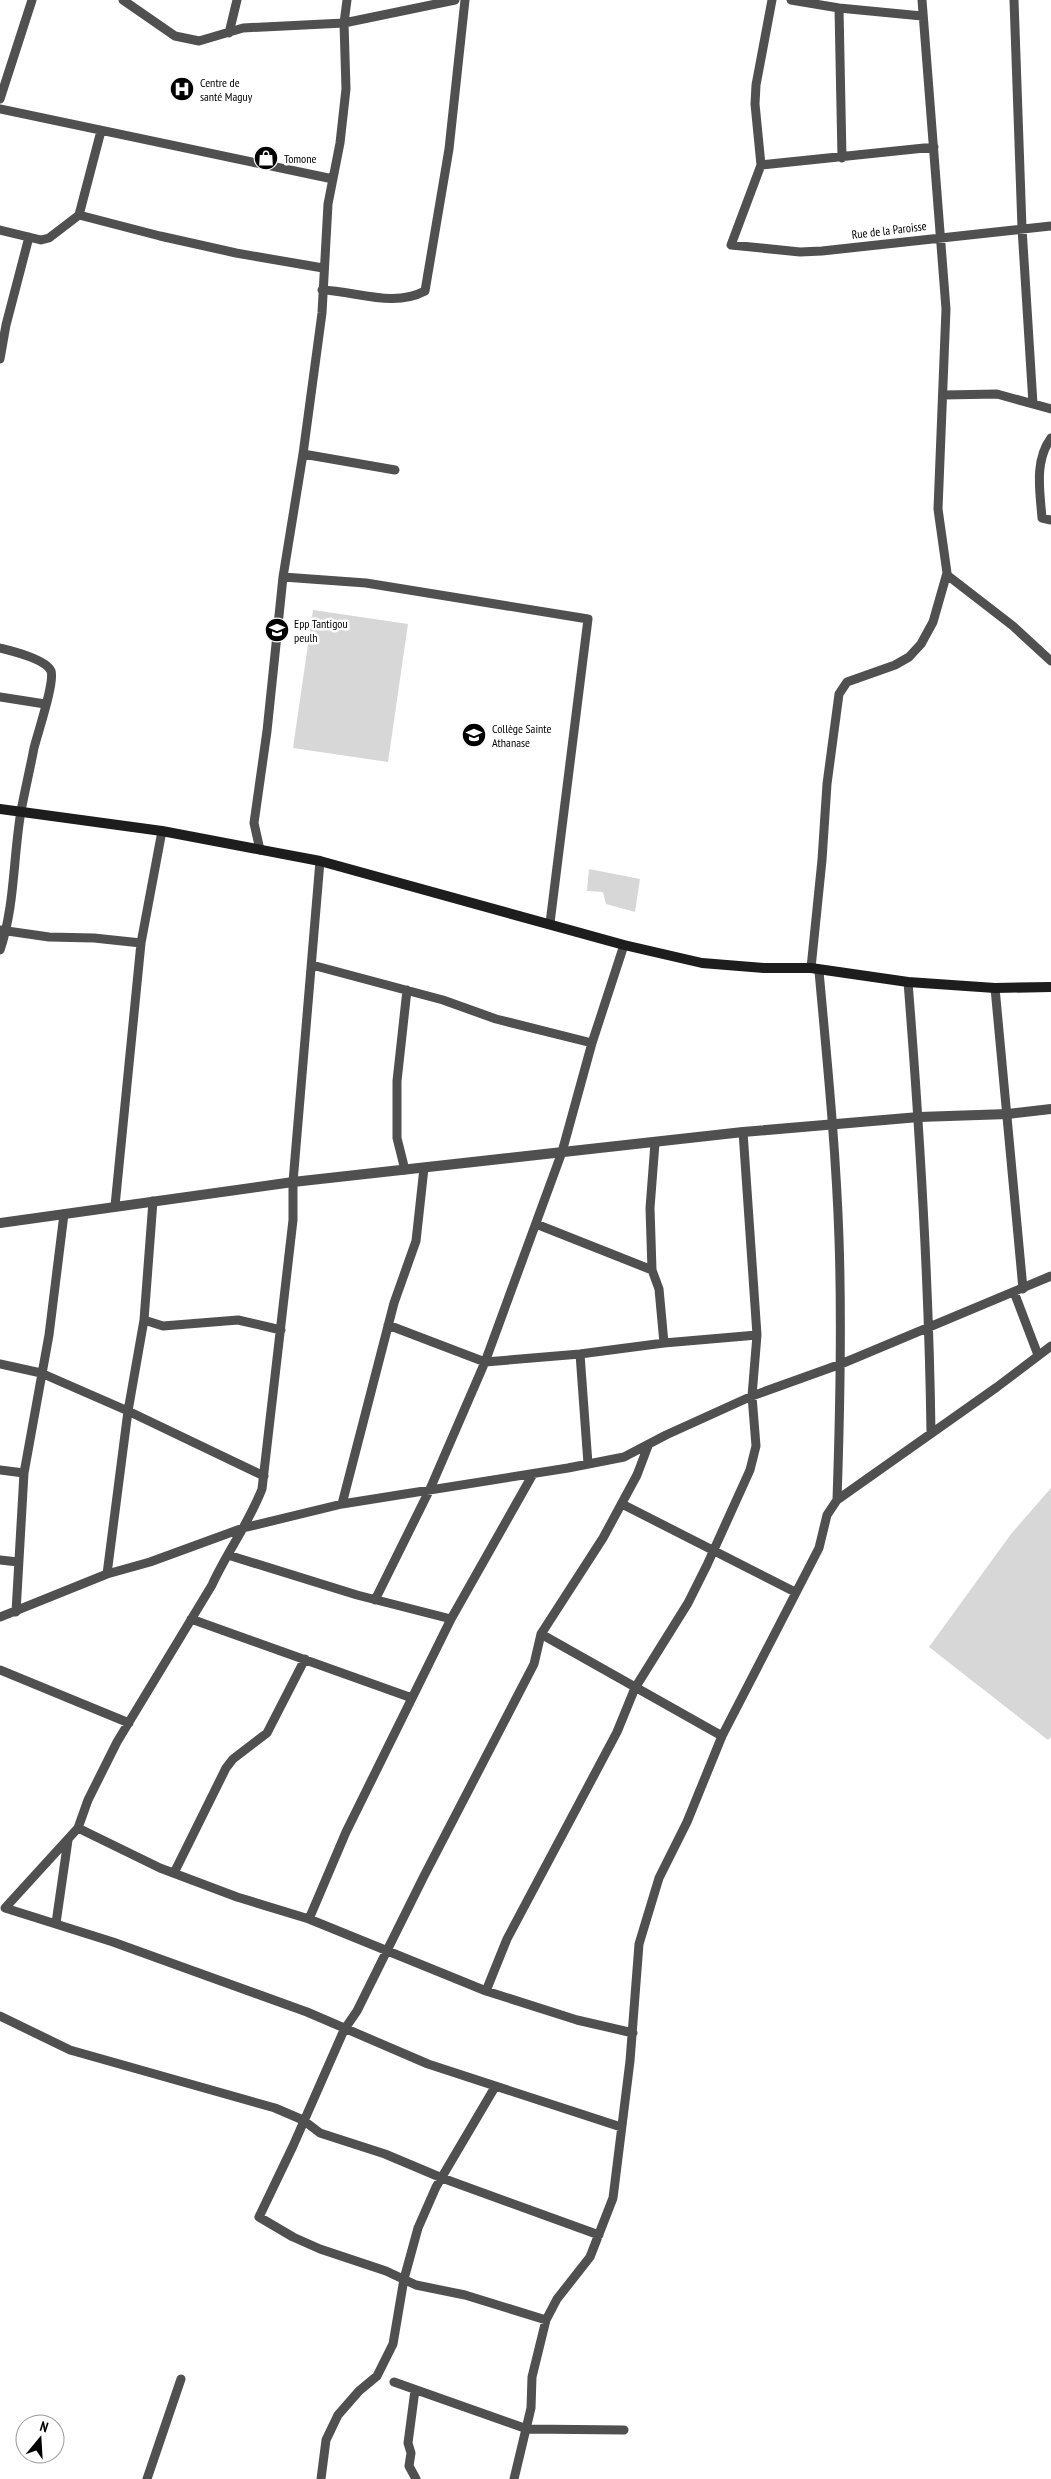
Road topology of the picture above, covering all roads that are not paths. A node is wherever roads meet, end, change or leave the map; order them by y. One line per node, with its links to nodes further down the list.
1 (32, 0): 15 (street)
2 (123, 0): 14 (street)
3 (237, 0): 14 (street)
4 (347, 0): 13 (street)
5 (455, 0): 13 (street)
6 (465, 0): 29 (street)
7 (772, 0): 20 (street)
8 (791, 0): 11 (street)
9 (922, 0): 12 (street)
10 (1014, 0): 24 (street)
11 (839, 8): 12 (street); 19 (street)
12 (922, 16): 18 (street)
13 (344, 23): 14 (street); 21 (street)
14 (229, 33)
15 (0, 99)
16 (0, 109): 17 (street)
17 (101, 131): 21 (street); 22 (street)
18 (934, 147): 19 (street); 26 (street)
19 (842, 158): 20 (street)
20 (761, 165): 26 (street, Rue de la Paroisse)
21 (334, 179): 28 (street)
22 (79, 215): 27 (street); 28 (street)
23 (1051, 226): 24 (street, Rue de la Paroisse)
24 (1022, 228): 26 (street, Rue de la Paroisse); 32 (street)
25 (0, 230): 27 (street)
26 (940, 236): 31 (street)
27 (29, 237): 30 (street)
28 (323, 268): 29 (street)
29 (322, 290): 35 (street)
30 (0, 358)
31 (943, 395): 32 (street); 38 (street)
32 (1033, 404): 33 (street)
33 (1051, 409)
34 (1051, 438): 37 (street)
35 (303, 454): 36 (street); 39 (street)
36 (395, 470)
37 (1051, 520)
38 (947, 575): 41 (street); 55 (street)
39 (283, 577): 47 (street); 49 (street)
40 (0, 648): 43 (street)
41 (1051, 661)
42 (0, 697): 43 (street)
43 (45, 704): 45 (street)
44 (0, 809): 45 (main road)
45 (21, 812): 46 (main road); 50 (street)
46 (162, 831): 47 (main road); 51 (street)
47 (260, 850): 48 (main road)
48 (320, 861): 49 (main road); 54 (street)
49 (550, 923): 52 (main road)
50 (4, 930): 51 (street); 53 (street)
51 (141, 943): 72 (street)
52 (624, 945): 55 (main road); 60 (street)
53 (0, 950)
54 (312, 965): 59 (street); 70 (street)
55 (815, 969): 56 (main road); 64 (street)
56 (908, 982): 58 (main road); 63 (street)
57 (1051, 987): 58 (main road)
58 (995, 988): 62 (street)
59 (407, 990): 60 (street); 69 (street)
60 (592, 1043): 67 (street)
61 (1051, 1109): 62 (street)
62 (1008, 1114): 63 (street); 78 (street)
63 (919, 1117): 64 (street); 82 (street)
64 (833, 1124): 65 (street); 91 (street)
65 (743, 1132): 66 (street); 84 (street)
66 (655, 1143): 67 (street); 76 (street)
67 (562, 1152): 68 (street); 75 (street)
68 (424, 1168): 69 (street); 81 (street)
69 (405, 1170): 70 (street)
70 (293, 1182): 71 (street); 83 (street)
71 (153, 1201): 72 (street); 80 (street)
72 (115, 1206): 73 (street)
73 (64, 1214): 74 (street); 92 (street)
74 (0, 1223)
75 (536, 1224): 76 (street); 89 (street)
76 (652, 1270): 85 (street)
77 (1051, 1276): 78 (street)
78 (1023, 1289): 79 (street)
79 (1014, 1292): 82 (street); 88 (street)
80 (144, 1320): 83 (street); 94 (street)
81 (388, 1325): 89 (street); 104 (street)
82 (930, 1327): 91 (street); 95 (street)
83 (281, 1330): 101 (street)
84 (757, 1335): 85 (street); 93 (street)
85 (664, 1343): 87 (street)
86 (1051, 1346): 88 (street)
87 (580, 1354): 89 (street); 97 (street)
88 (1038, 1355): 95 (street)
89 (484, 1362): 102 (street)
90 (0, 1364): 92 (street)
91 (841, 1364): 93 (street); 103 (street)
92 (41, 1373): 94 (street); 99 (street)
93 (752, 1396): 96 (street); 107 (street)
94 (128, 1411): 101 (street); 111 (street)
95 (930, 1433): 103 (street)
96 (648, 1446): 97 (street); 105 (street)
97 (588, 1464): 100 (street)
98 (0, 1470): 99 (street)
99 (24, 1473): 110 (street)
100 (532, 1474): 102 (street); 117 (street)
101 (264, 1476): 106 (street)
102 (430, 1489): 104 (street); 113 (street)
103 (837, 1500): 112 (street)
104 (342, 1504): 106 (street)
105 (622, 1504): 107 (street); 118 (street)
106 (243, 1528): 108 (street); 111 (street)
107 (714, 1551): 112 (street); 121 (street)
108 (228, 1555): 113 (street); 116 (street)
109 (0, 1560): 110 (street)
110 (18, 1562): 114 (street)
111 (107, 1574): 114 (street)
112 (795, 1592): 124 (street)
113 (375, 1600): 117 (street)
114 (16, 1612): 115 (street)
115 (0, 1617)
116 (190, 1619): 119 (street); 123 (street)
117 (451, 1619): 122 (street)
118 (541, 1634): 121 (street); 131 (street)
119 (305, 1659): 122 (street); 127 (street)
120 (0, 1670): 123 (street)
121 (635, 1688): 124 (street); 132 (street)
122 (412, 1698): 129 (street)
123 (129, 1723): 125 (street)
124 (722, 1736): 135 (street)
125 (78, 1828): 126 (street); 127 (street)
126 (68, 1838): 128 (street); 130 (street)
127 (174, 1873): 129 (street)
128 (3, 1910): 130 (street)
129 (309, 1919): 131 (street)
130 (56, 1924): 134 (street)
131 (387, 1949): 132 (street); 134 (street)
132 (486, 1991): 135 (street)
133 (0, 2016): 137 (street)
134 (344, 2030): 136 (street); 137 (street)
135 (633, 2033): 138 (street)
136 (495, 2087): 138 (street); 139 (street)
137 (303, 2120): 139 (street); 141 (street)
138 (621, 2127): 140 (street)
139 (442, 2178): 140 (street); 141 (street)
140 (599, 2235): 142 (street)
141 (404, 2279): 142 (street); 149 (street)
142 (546, 2320): 146 (street)
143 (181, 2379): 148 (street)
144 (394, 2382): 145 (street)
145 (415, 2390): 146 (street); 150 (street)
146 (527, 2429): 147 (street); 151 (street)
147 (624, 2430)
148 (148, 2479)
149 (321, 2479)
150 (416, 2479)
151 (514, 2479)

